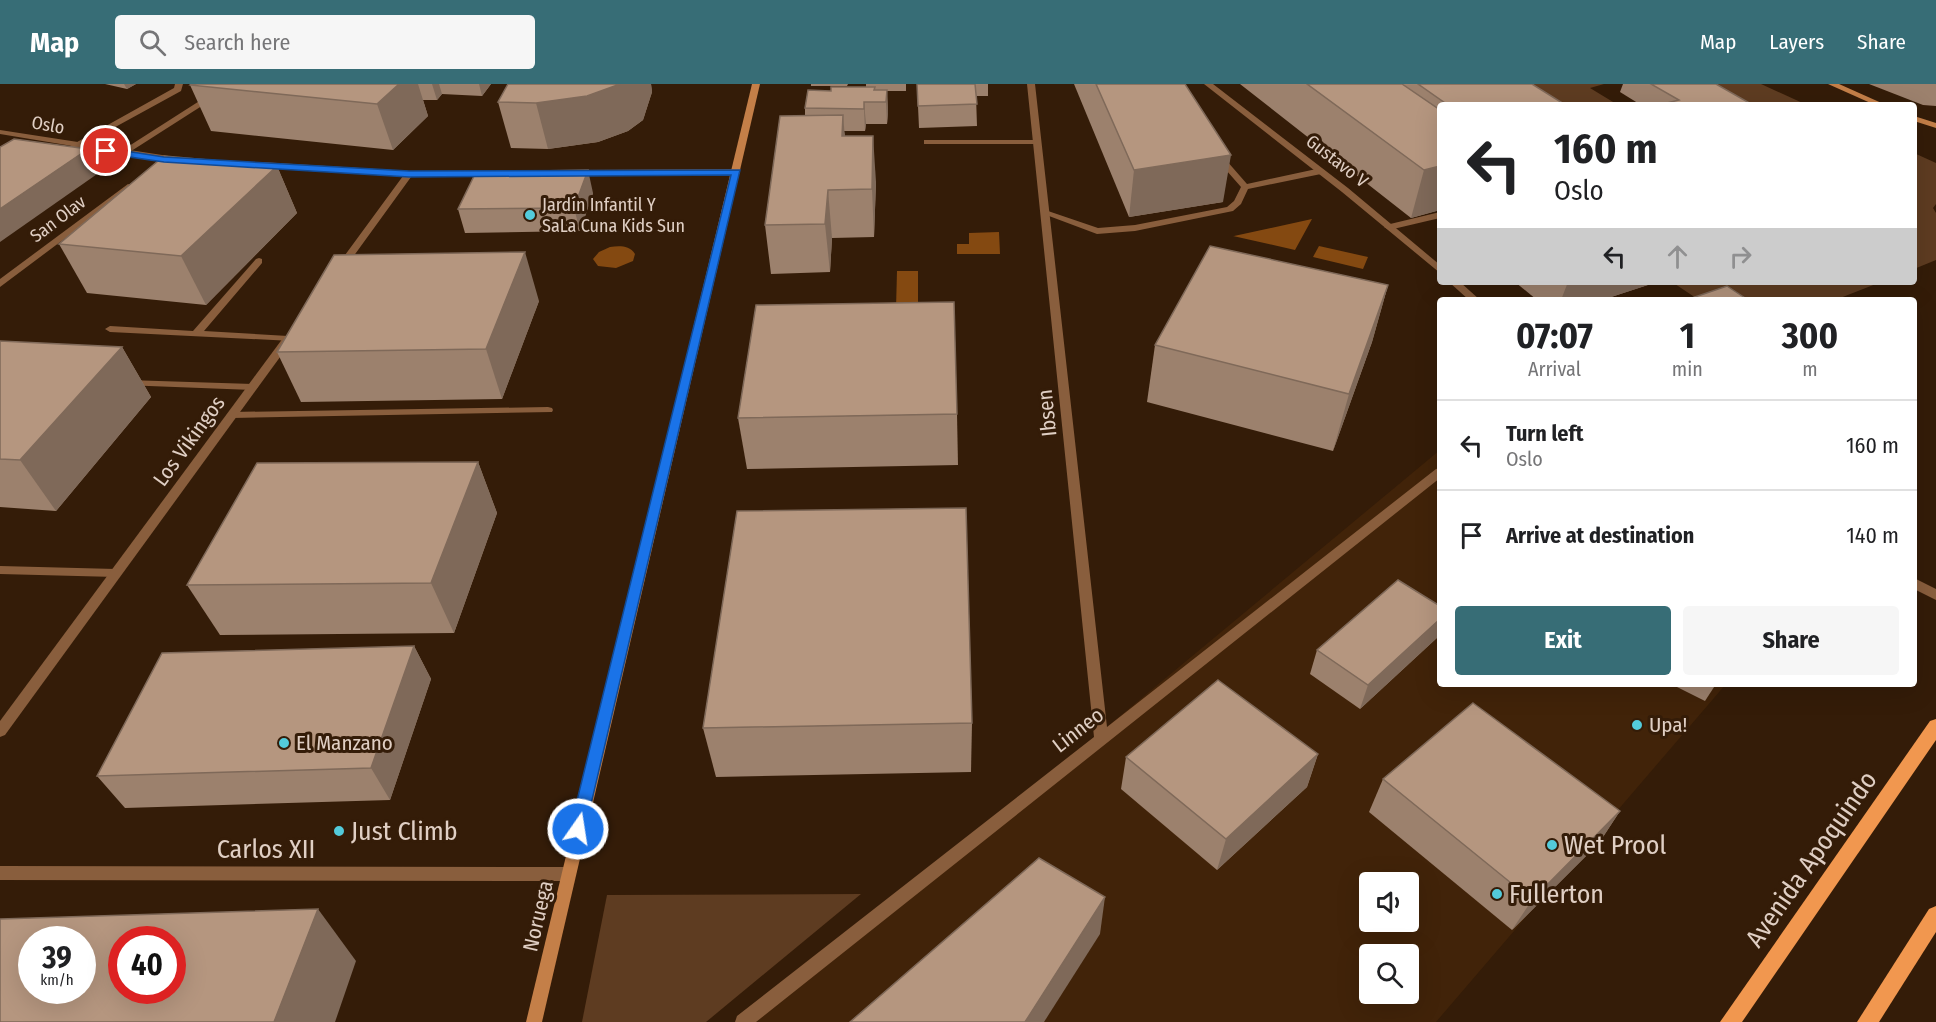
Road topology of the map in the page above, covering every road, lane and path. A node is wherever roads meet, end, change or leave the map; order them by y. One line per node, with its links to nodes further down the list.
1 (179, 84): 13 (street)
2 (756, 84): 21 (street, Noruega)
3 (1031, 84): 12 (street, Ibsen)
4 (1208, 84): 20 (street, Gustavo V)
5 (1832, 84): 7 (street)
6 (204, 102): 14 (street)
7 (1875, 102)
8 (1917, 119): 9 (street)
9 (1936, 126)
10 (0, 132): 13 (street, Oslo)
11 (927, 142): 12 (street)
12 (1037, 142): 27 (street, Ibsen)
13 (74, 146): 14 (street, Oslo)
14 (122, 153): 15 (street, Oslo)
15 (164, 159): 16 (street, Oslo); 19 (street)
16 (188, 161)
17 (1223, 162): 26 (street)
18 (246, 164): 23 (street)
19 (155, 166)
20 (1321, 171): 26 (street); 29 (street, Gustavo V)
21 (736, 172): 22 (street); 51 (street, Noruega)
22 (563, 173)
23 (409, 174): 24 (street); 32 (street)
24 (504, 174)
25 (136, 181): 33 (street, San Olav)
26 (1245, 187): 27 (street)
27 (1045, 213): 49 (street, Ibsen)
28 (1437, 216): 29 (street)
29 (1389, 227): 31 (street, Gustavo V)
30 (259, 261): 37 (street)
31 (1437, 267)
32 (342, 271)
33 (1, 282)
34 (1458, 285): 35 (street)
35 (1472, 297)
36 (110, 329): 37 (street)
37 (196, 334): 39 (street, Los Vikingos)
38 (117, 383): 39 (street)
39 (253, 387): 41 (street, Los Vikingos)
40 (548, 410): 41 (street)
41 (232, 415): 44 (street, Los Vikingos)
42 (1437, 474): 49 (street, Linneo)
43 (0, 570): 44 (street)
44 (116, 573): 48 (street, Los Vikingos)
45 (1917, 584): 46 (street)
46 (1936, 594)
47 (1936, 726): 56 (main road, Avenida Apoquindo)
48 (0, 731)
49 (1101, 738): 55 (street, Linneo)
50 (0, 873): 51 (street, Carlos XII)
51 (567, 874): 54 (street, Noruega)
52 (1936, 915): 53 (main road)
53 (1872, 1020)
54 (534, 1022)
55 (743, 1022)
56 (1730, 1022)

